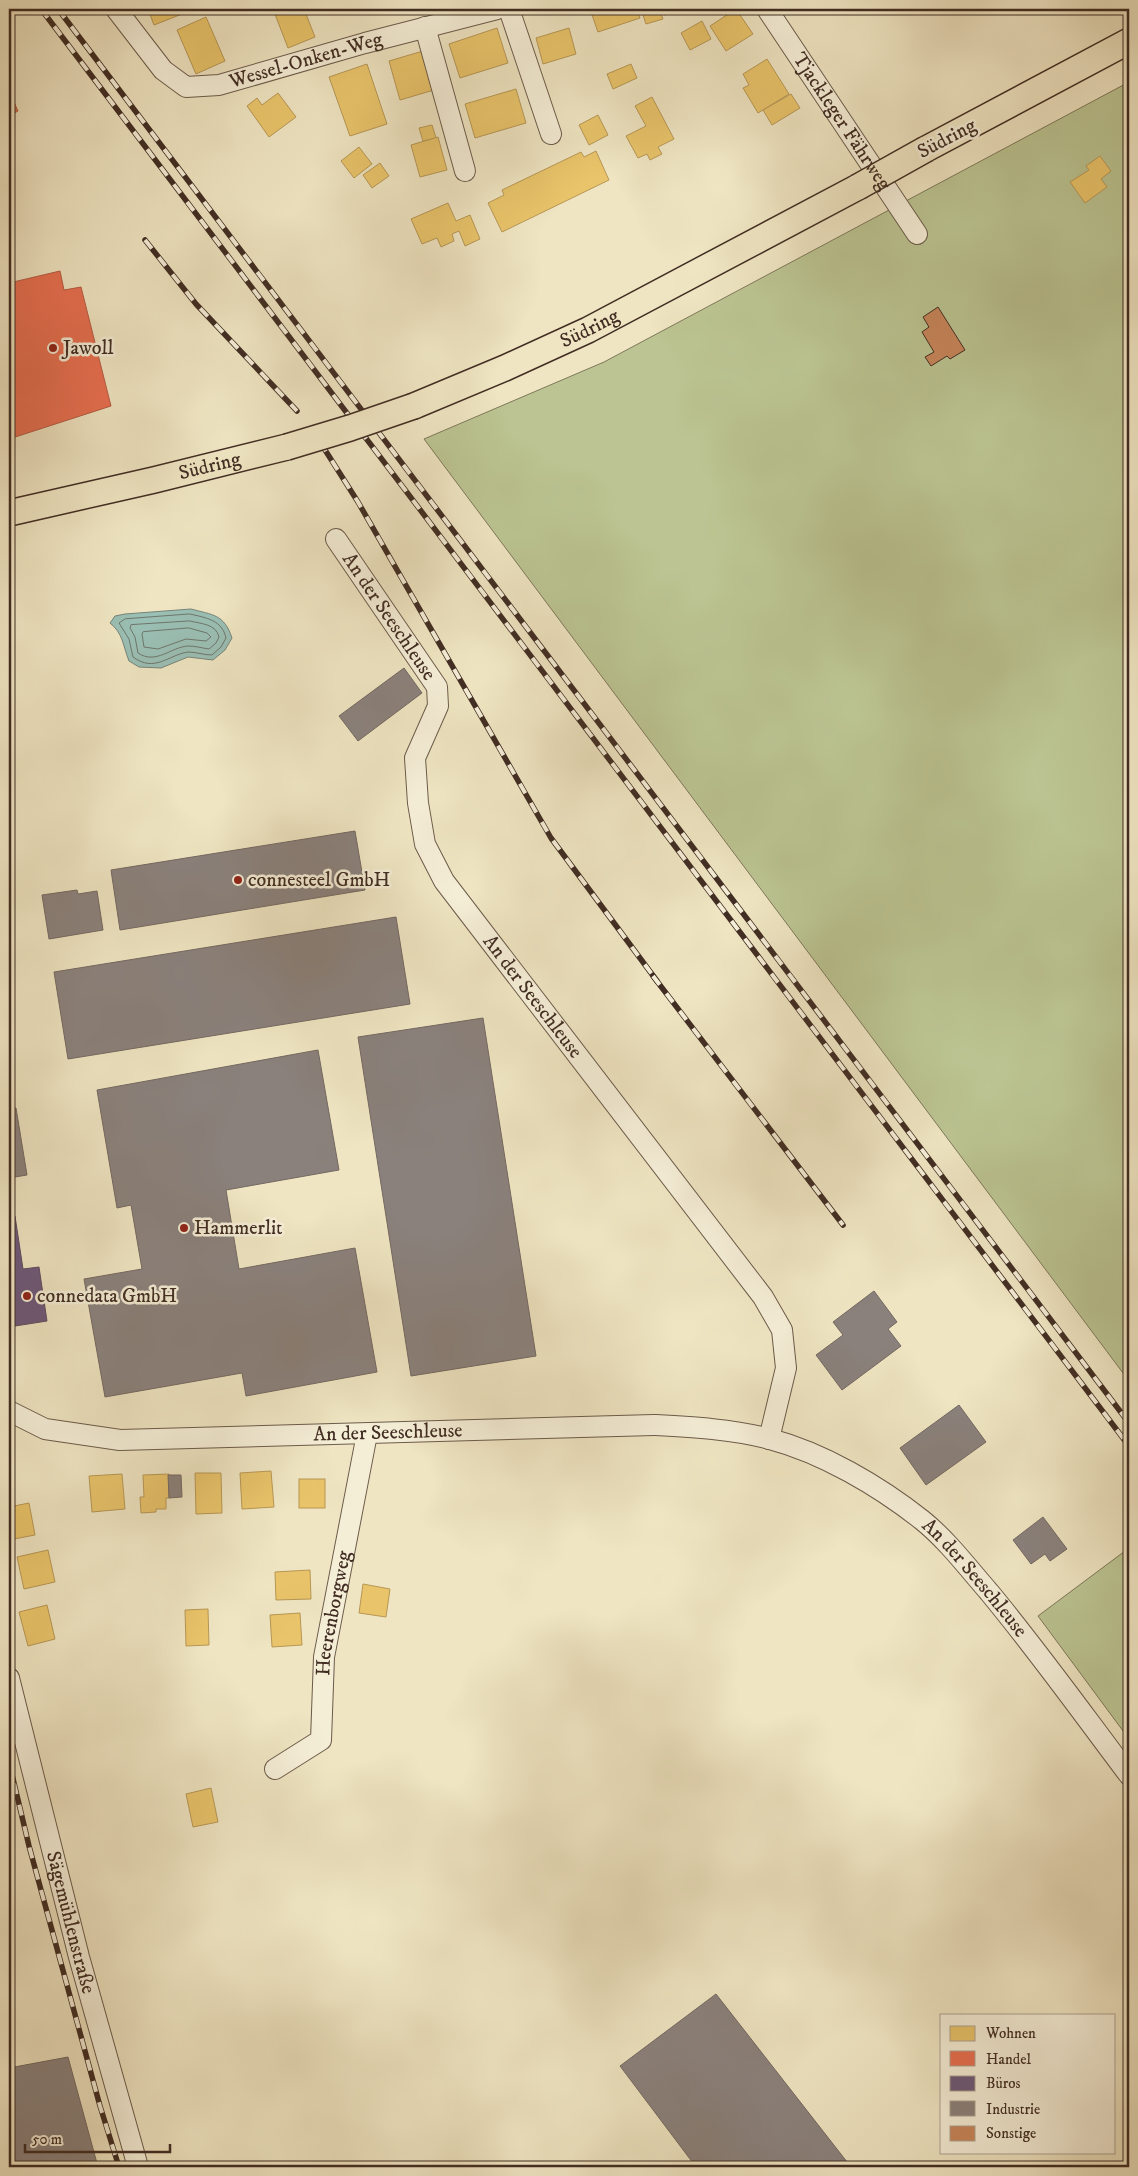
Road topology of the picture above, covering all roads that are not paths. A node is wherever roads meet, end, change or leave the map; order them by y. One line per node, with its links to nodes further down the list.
1 (116, 9): 5 (street, Wessel-Onken-Weg)
2 (497, 9): 5 (street, Wessel-Onken-Weg)
3 (509, 9): 7 (street)
4 (767, 9): 9 (street, Tjackleger Fährweg)
5 (425, 27): 8 (street)
6 (1129, 41): 10 (main road, Südring, bridge)
7 (551, 134)
8 (466, 172)
9 (917, 234)
10 (9, 513)
11 (336, 539): 14 (street, An der Seeschleuse)
12 (9, 1411): 13 (street, An der Seeschleuse)
13 (367, 1434): 14 (street, An der Seeschleuse); 16 (street, Heerenborgweg)
14 (770, 1439): 17 (street, An der Seeschleuse)
15 (9, 1678): 18 (street, Sägemühlenstraße)
16 (276, 1769)
17 (1129, 1775)
18 (138, 2167)

